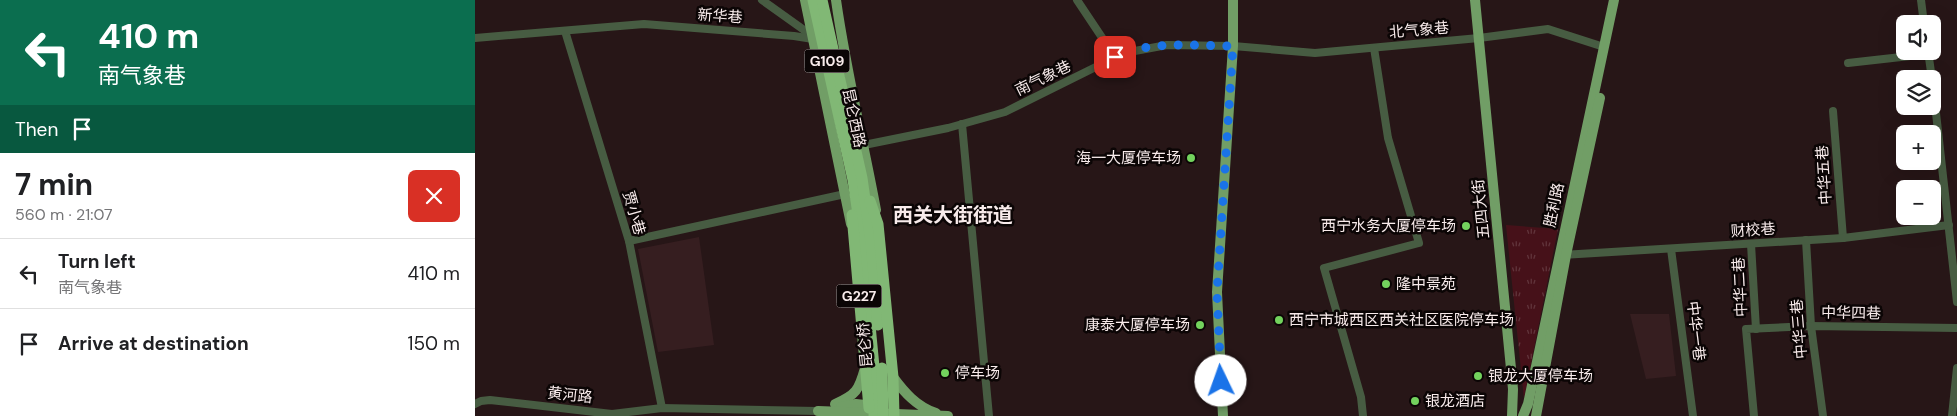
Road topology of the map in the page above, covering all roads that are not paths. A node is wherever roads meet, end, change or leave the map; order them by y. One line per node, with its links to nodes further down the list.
1 (762, 0): 16 (street)
2 (805, 0): 16 (main road)
3 (813, 0): 26 (highway, 昆仑西路 / G109)
4 (836, 0): 23 (main road)
5 (1077, 0): 20 (street)
6 (1233, 0): 17 (main road)
7 (1475, 0): 15 (main road, 五四大街)
8 (1613, 0): 18 (main road, 胜利路)
9 (1621, 0): 40 (main road, 胜利路)
10 (1921, 0): 12 (street)
11 (824, 4): 26 (highway, 昆仑西路 / G109)
12 (1923, 15)
13 (565, 30): 14 (street, 新华巷); 16 (street, 新华巷); 35 (street, 贾小巷)
14 (475, 38)
15 (1479, 38): 18 (street, 北气象巷); 19 (street, 北气象巷); 59 (main road, 五四大街)
16 (813, 39): 26 (main road)
17 (1233, 46): 19 (street, 北气象巷); 20 (street, 南气象巷); 57 (main road)
18 (1604, 47): 40 (main road, 胜利路)
19 (1374, 48): 58 (street)
20 (1115, 57): 27 (street, 南气象巷)
21 (1896, 57): 22 (street)
22 (1848, 63)
23 (855, 103): 28 (main road); 29 (main road)
24 (1833, 111): 34 (street, 中华五巷)
25 (1936, 115): 32 (street)
26 (840, 123): 29 (highway, 昆仑西路 / G109); 29 (main road); 30 (main road)
27 (962, 124): 28 (street, 南气象巷); 56 (street)
28 (864, 145): 31 (main road)
29 (857, 179): 31 (highway, G227); 33 (highway, G227); 37 (highway, 昆仑西路 / G109)
30 (845, 194): 33 (main road); 35 (street)
31 (878, 224): 48 (highway, G227)
32 (1949, 224): 34 (street, 财校巷); 41 (street)
33 (852, 228): 46 (highway, G227)
34 (1843, 238): 36 (street, 财校巷)
35 (629, 240): 50 (street, 贾小巷)
36 (1807, 240): 38 (street, 财校巷); 42 (street, 中华三巷)
37 (866, 242): 53 (highway, 昆仑桥 / G109); 54 (highway, 昆仑桥 / G109)
38 (1751, 244): 39 (street, 财校巷); 44 (street, 中华二巷)
39 (1671, 249): 40 (street, 财校巷); 62 (street, 中华一巷)
40 (1563, 255): 60 (main road, 胜利路); 61 (main road, 胜利路)
41 (1957, 302)
42 (1811, 326): 43 (street, 中华四巷); 44 (street, 中华四巷); 64 (street, 中华三巷)
43 (1957, 328)
44 (1756, 329): 45 (street, 中华四巷)
45 (1746, 330): 63 (street, 中华二巷)
46 (865, 366): 52 (main road); 53 (highway, G227)
47 (1957, 368): 65 (street)
48 (893, 376): 51 (main road); 54 (highway, G227)
49 (475, 404): 50 (street, 黄河路)
50 (662, 408): 52 (street, 黄河路)
51 (927, 410): 54 (main road); 55 (main road)
52 (818, 411): 53 (main road)
53 (870, 412): 54 (main road)
54 (891, 414): 55 (main road)
55 (947, 416)
56 (989, 416)
57 (1223, 416)
58 (1363, 416)
59 (1512, 416)
60 (1523, 416)
61 (1536, 416)
62 (1693, 416)
63 (1754, 416)
64 (1823, 416)
65 (1952, 416)

